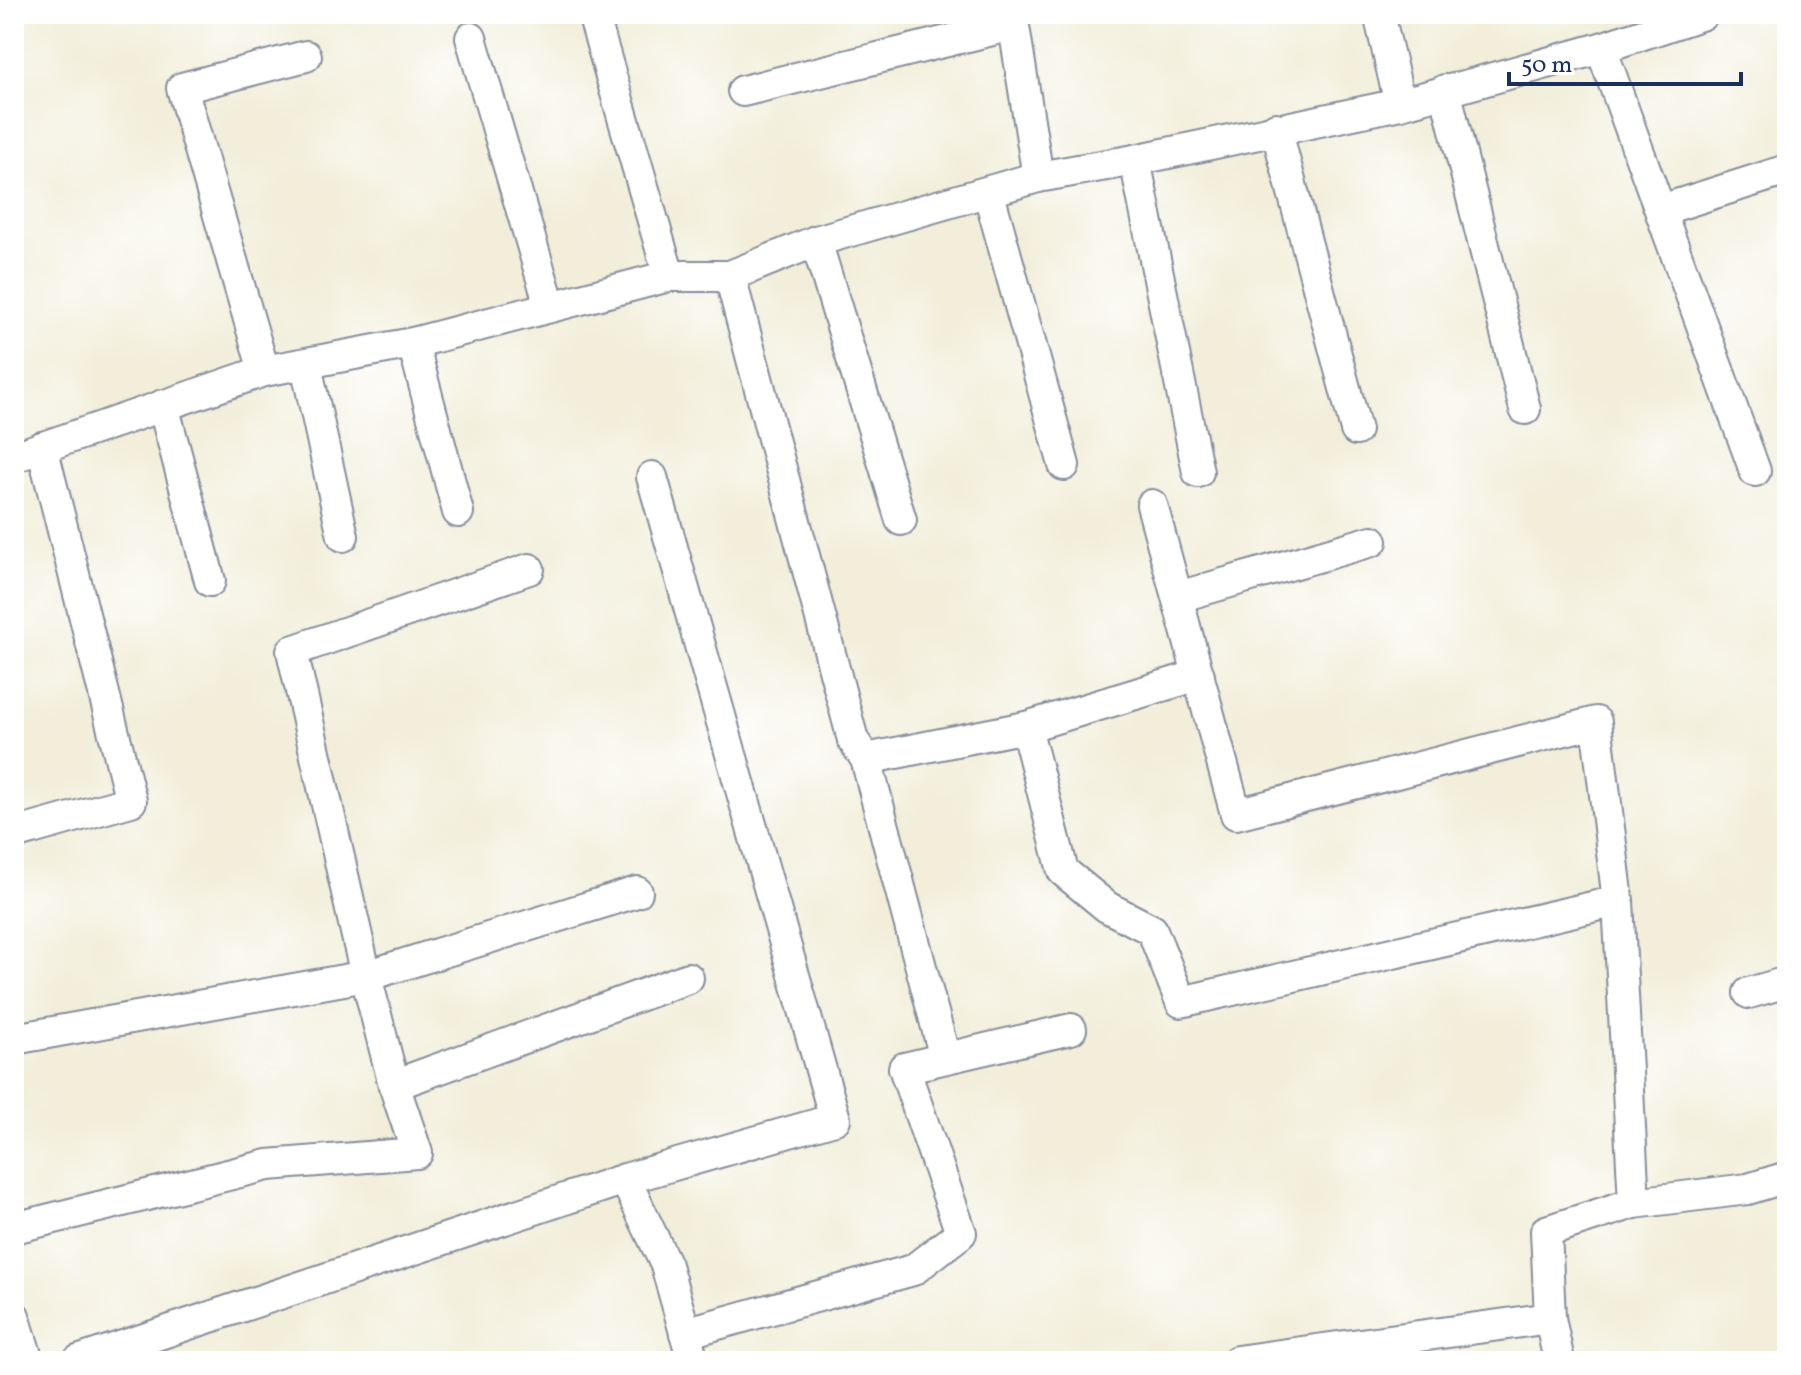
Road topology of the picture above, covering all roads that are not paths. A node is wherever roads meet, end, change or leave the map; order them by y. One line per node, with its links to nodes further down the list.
1 (593, 14): 18 (street)
2 (1379, 14): 10 (street)
3 (1703, 14): 6 (street)
4 (1013, 20): 9 (street); 14 (street)
5 (471, 38): 20 (street)
6 (1601, 48): 8 (street); 16 (street)
7 (306, 56): 23 (street)
8 (1445, 90): 10 (street); 25 (street)
9 (743, 91)
10 (1400, 104): 11 (street)
11 (1276, 128): 12 (street); 26 (street)
12 (1135, 160): 14 (street); 30 (street)
13 (1787, 170): 16 (street)
14 (1038, 177): 15 (street)
15 (989, 194): 17 (street); 28 (street)
16 (1661, 210): 29 (street)
17 (816, 241): 19 (street); 34 (street)
18 (669, 276): 19 (street); 20 (street)
19 (730, 276): 42 (street)
20 (550, 306): 21 (street)
21 (413, 343): 22 (street); 33 (street)
22 (306, 365): 23 (street); 35 (street)
23 (264, 371): 24 (street)
24 (163, 405): 27 (street); 38 (street)
25 (1525, 409)
26 (1356, 430)
27 (28, 452): 43 (street)
28 (1064, 465)
29 (1755, 471)
30 (1198, 472)
31 (652, 477): 55 (street)
32 (1152, 505): 39 (street)
33 (458, 512)
34 (901, 520)
35 (343, 536)
36 (1372, 541): 39 (street)
37 (529, 569): 46 (street)
38 (210, 581)
39 (1178, 597): 40 (street)
40 (1199, 675): 41 (street); 45 (street)
41 (1026, 727): 42 (street); 45 (street)
42 (866, 759): 52 (street)
43 (14, 834)
44 (637, 892): 46 (street)
45 (1618, 901): 56 (street)
46 (366, 976): 51 (street); 53 (street)
47 (688, 978): 53 (street)
48 (1787, 982): 49 (street)
49 (1749, 993)
50 (1071, 1029): 52 (street)
51 (14, 1039)
52 (945, 1058): 60 (street)
53 (394, 1085): 57 (street)
54 (1787, 1177): 56 (street)
55 (625, 1179): 60 (street); 63 (street)
56 (1634, 1203): 59 (street)
57 (14, 1228)
58 (14, 1316): 62 (street)
59 (1550, 1318): 61 (street); 65 (street)
60 (689, 1347)
61 (1244, 1360): 64 (street)
62 (28, 1361)
63 (78, 1361)
64 (1237, 1361)
65 (1559, 1361)

